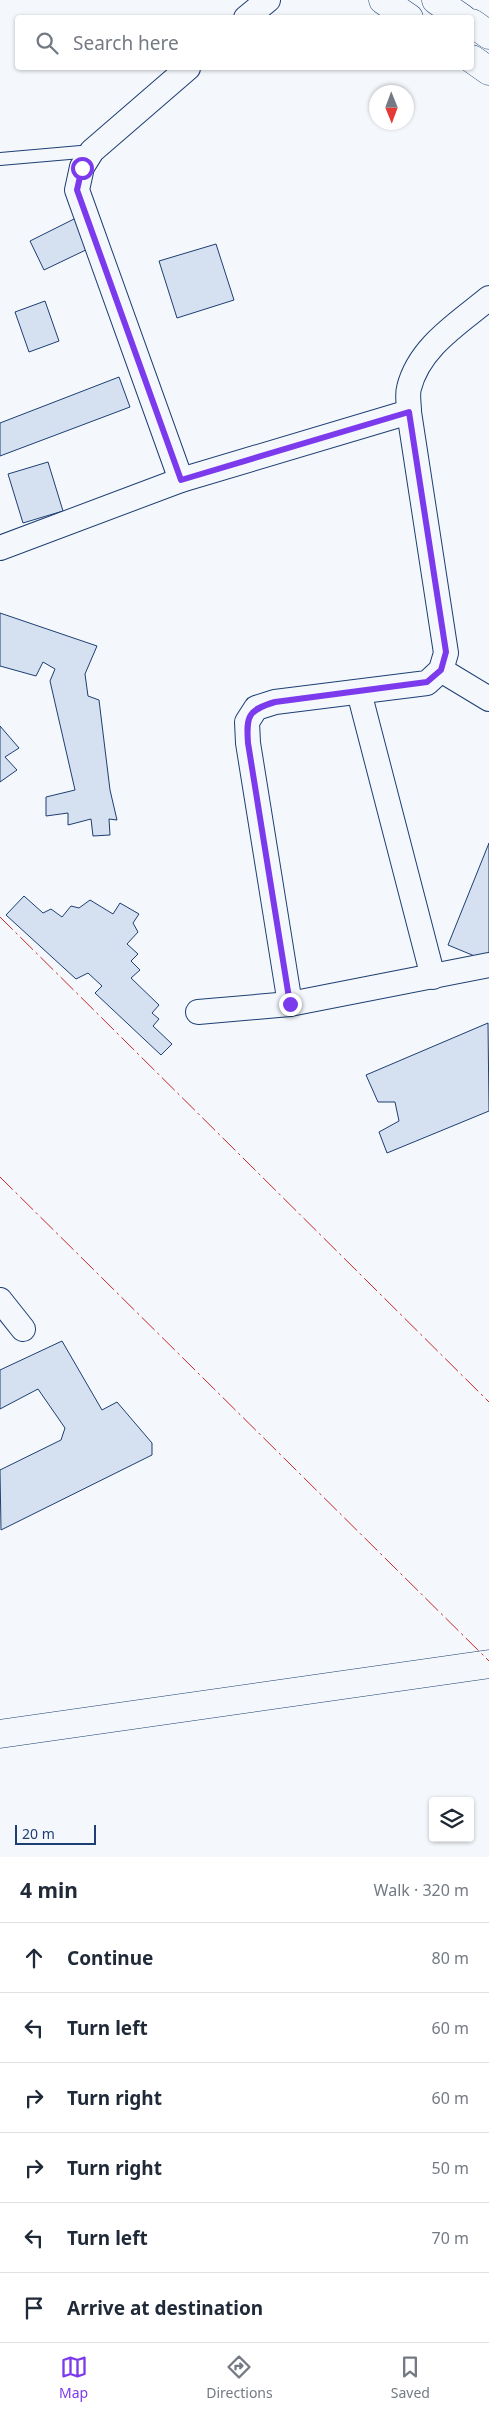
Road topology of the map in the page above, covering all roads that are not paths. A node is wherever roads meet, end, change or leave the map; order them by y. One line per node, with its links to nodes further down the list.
1 (268, 0): 4 (street)
2 (383, 0): 5 (main road)
3 (436, 0): 6 (main road)
4 (250, 15)
5 (406, 15)
6 (458, 15)
7 (474, 24): 8 (main road)
8 (489, 35)
9 (474, 60): 11 (main road)
10 (186, 70): 12 (street)
11 (489, 71)
12 (92, 151): 13 (lane); 16 (street)
13 (0, 159)
14 (489, 298): 15 (street)
15 (409, 412): 16 (street); 18 (street)
16 (181, 480): 17 (street)
17 (0, 548)
18 (441, 670): 19 (street); 20 (street)
19 (359, 692): 22 (street); 23 (street)
20 (489, 699)
21 (489, 965): 22 (street)
22 (432, 977): 23 (street)
23 (290, 1004): 24 (street)
24 (198, 1012)
25 (0, 1300): 26 (street)
26 (23, 1329)
27 (489, 1664): 28 (main road)
28 (0, 1734)

